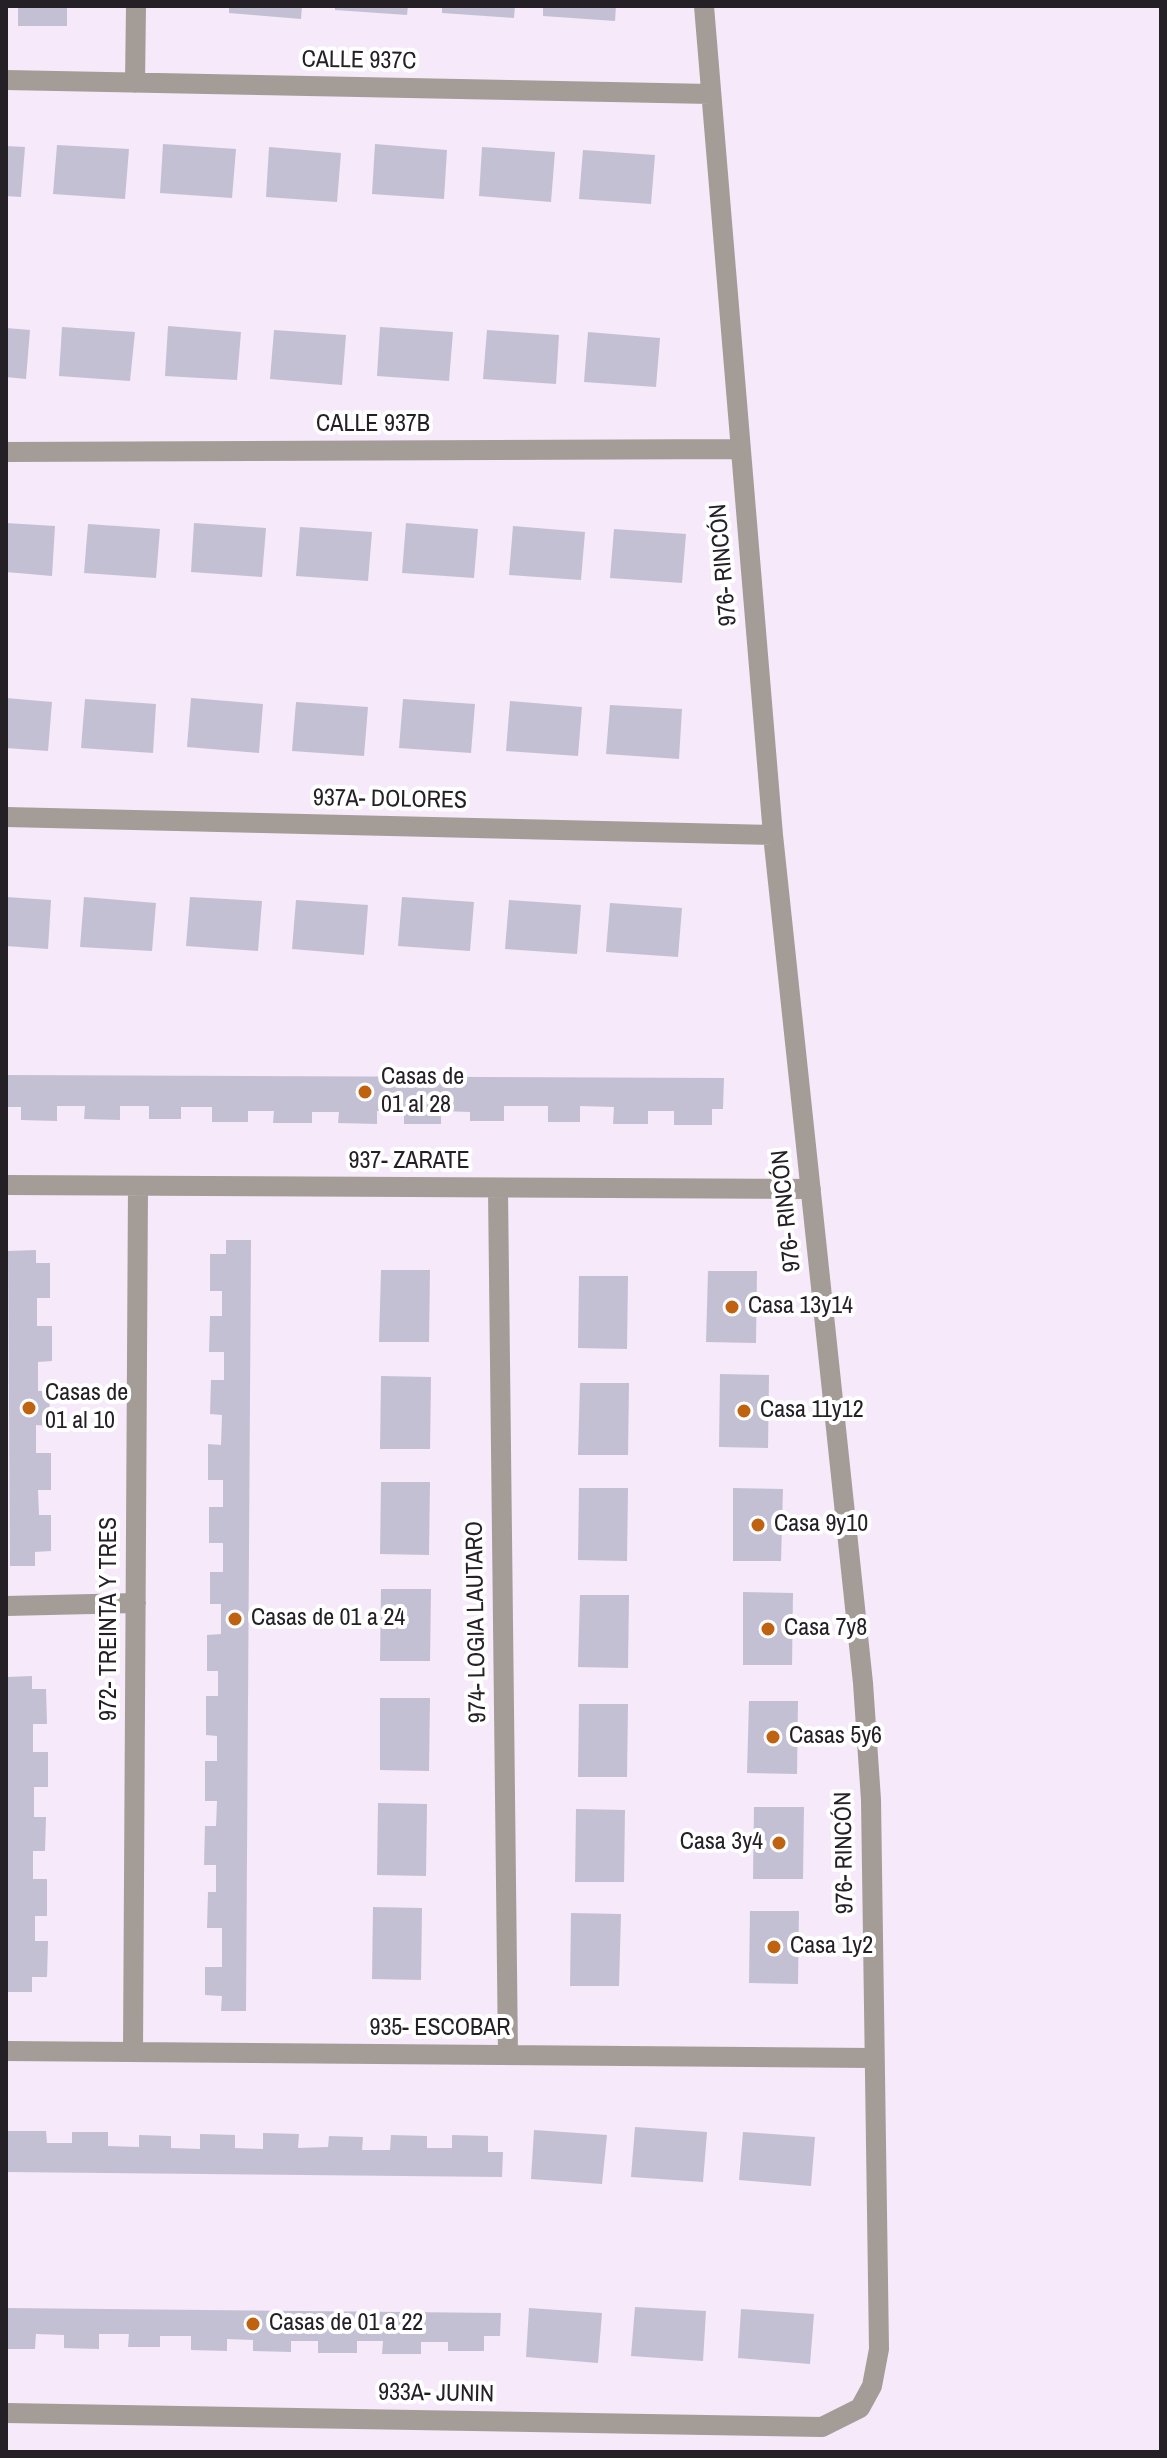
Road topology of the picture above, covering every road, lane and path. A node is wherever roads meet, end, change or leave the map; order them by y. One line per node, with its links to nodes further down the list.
1 (136, 6): 4 (street)
2 (704, 6): 5 (street, 976- RINCÓN)
3 (6, 80): 4 (street, CALLE 937C)
4 (135, 83): 5 (street, CALLE 937C)
5 (711, 94): 6 (street, 976- RINCÓN)
6 (741, 449): 7 (street, CALLE 937B); 9 (street, 976- RINCÓN)
7 (6, 452)
8 (6, 817): 9 (street, 937A- DOLORES)
9 (773, 835): 13 (street, 976- RINCÓN)
10 (6, 1185): 11 (street, 937- ZARATE)
11 (138, 1186): 12 (street, 937- ZARATE); 14 (street, 972- TREINTA Y TRES)
12 (498, 1189): 13 (street, 937- ZARATE); 18 (street, 974- LOGIA LAUTARO)
13 (811, 1189): 19 (street, 976- RINCÓN)
14 (136, 1603): 15 (street); 17 (street, 972- TREINTA Y TRES)
15 (6, 1606)
16 (6, 2051): 17 (street, 935- ESCOBAR)
17 (133, 2052): 18 (street, 935- ESCOBAR)
18 (508, 2055): 19 (street, 935- ESCOBAR)
19 (873, 2058): 20 (street, 976- RINCÓN)
20 (860, 2408): 21 (street, 933A- JUNIN)
21 (6, 2413)

